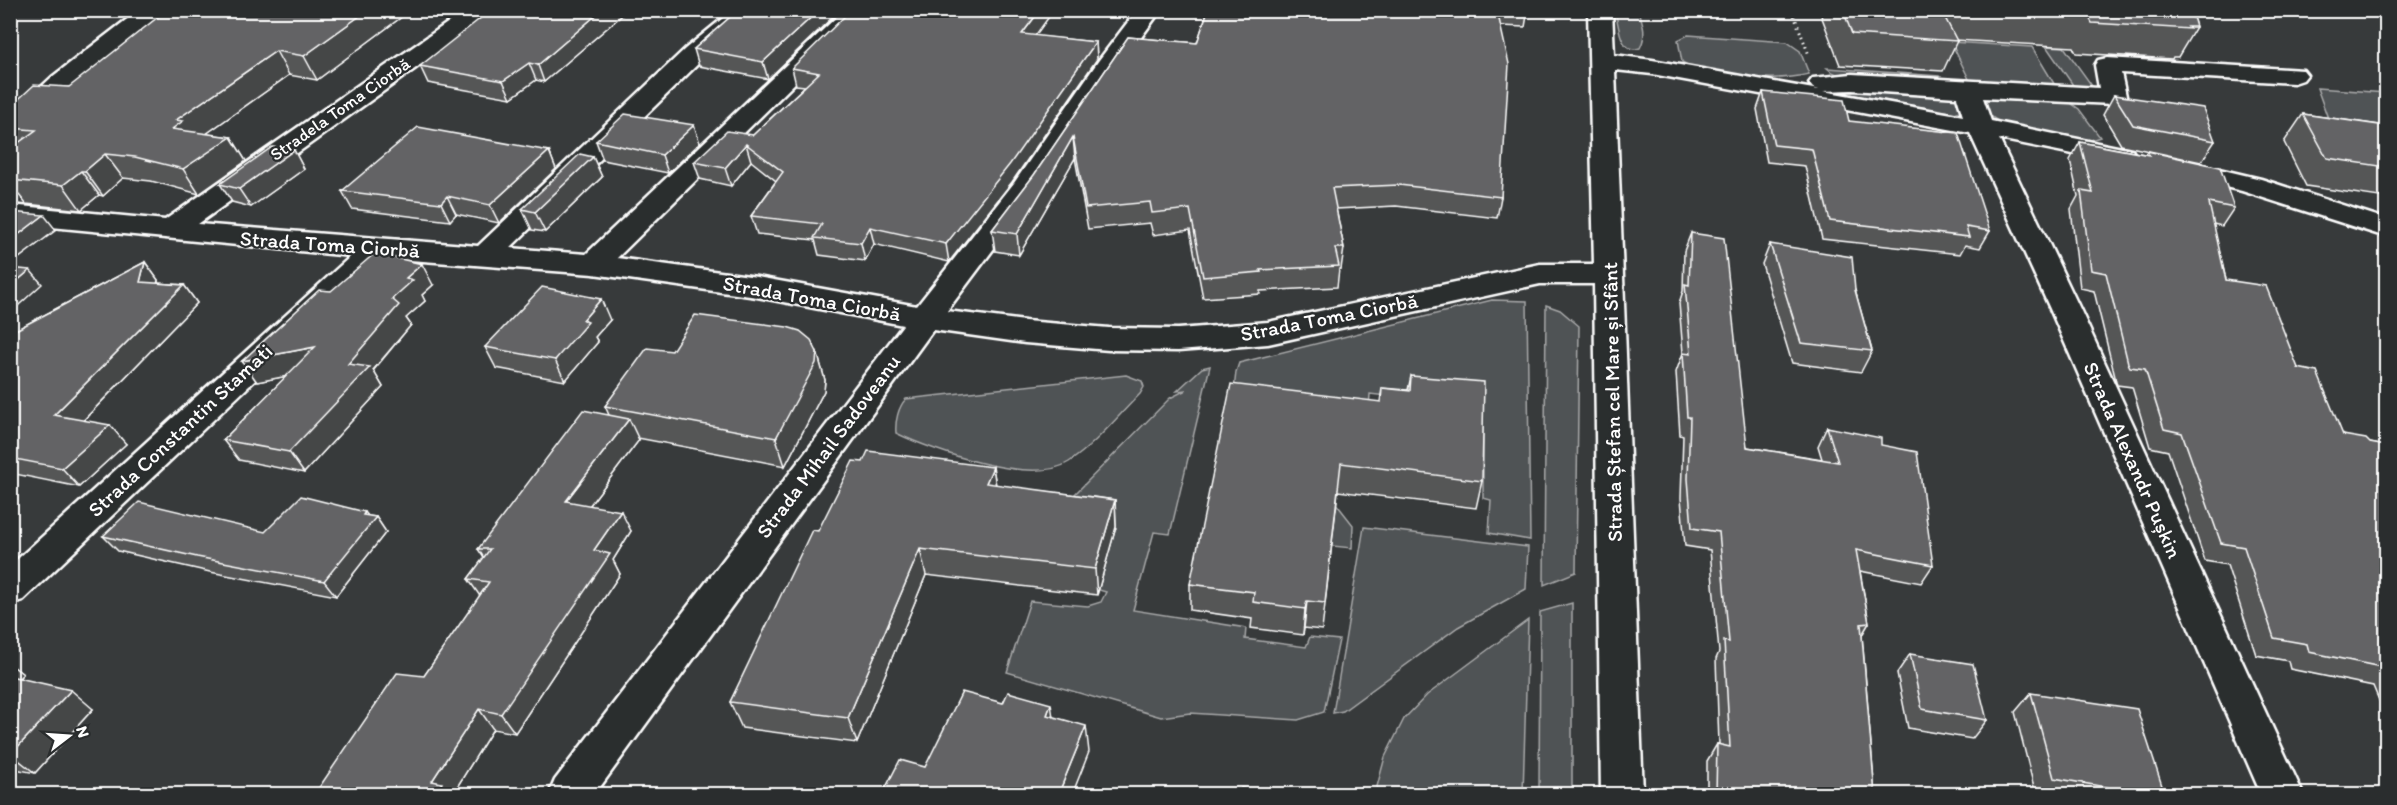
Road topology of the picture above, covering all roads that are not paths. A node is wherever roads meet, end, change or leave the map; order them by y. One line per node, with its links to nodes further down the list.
1 (155, 10): 12 (street)
2 (482, 10): 15 (street, Stradela Toma Ciorbă)
3 (748, 10): 17 (street)
4 (858, 10): 18 (street)
5 (1150, 10): 20 (street, Strada Mihail Sadoveanu)
6 (1600, 10): 7 (street, Strada Ștefan cel Mare și Sfânt)
7 (1601, 61): 9 (street); 19 (street, Strada Ștefan cel Mare și Sfânt)
8 (2294, 75): 10 (street)
9 (1755, 87): 10 (street); 11 (street)
10 (1967, 90): 11 (street, Strada Alexandr Pușkin)
11 (1980, 127): 14 (street); 24 (street, Strada Alexandr Pușkin)
12 (10, 131)
13 (10, 214): 15 (street, Strada Toma Ciorbă)
14 (2386, 228)
15 (170, 230): 16 (street, Strada Toma Ciorbă)
16 (377, 248): 17 (street, Strada Toma Ciorbă); 21 (street, Strada Constantin Stamati)
17 (487, 254): 18 (street, Strada Toma Ciorbă)
18 (593, 264): 20 (street, Strada Toma Ciorbă)
19 (1609, 274): 20 (street, Strada Toma Ciorbă); 23 (street, Strada Ștefan cel Mare și Sfânt)
20 (924, 318): 22 (street, Strada Mihail Sadoveanu)
21 (10, 589)
22 (570, 795)
23 (1622, 795)
24 (2282, 795)

